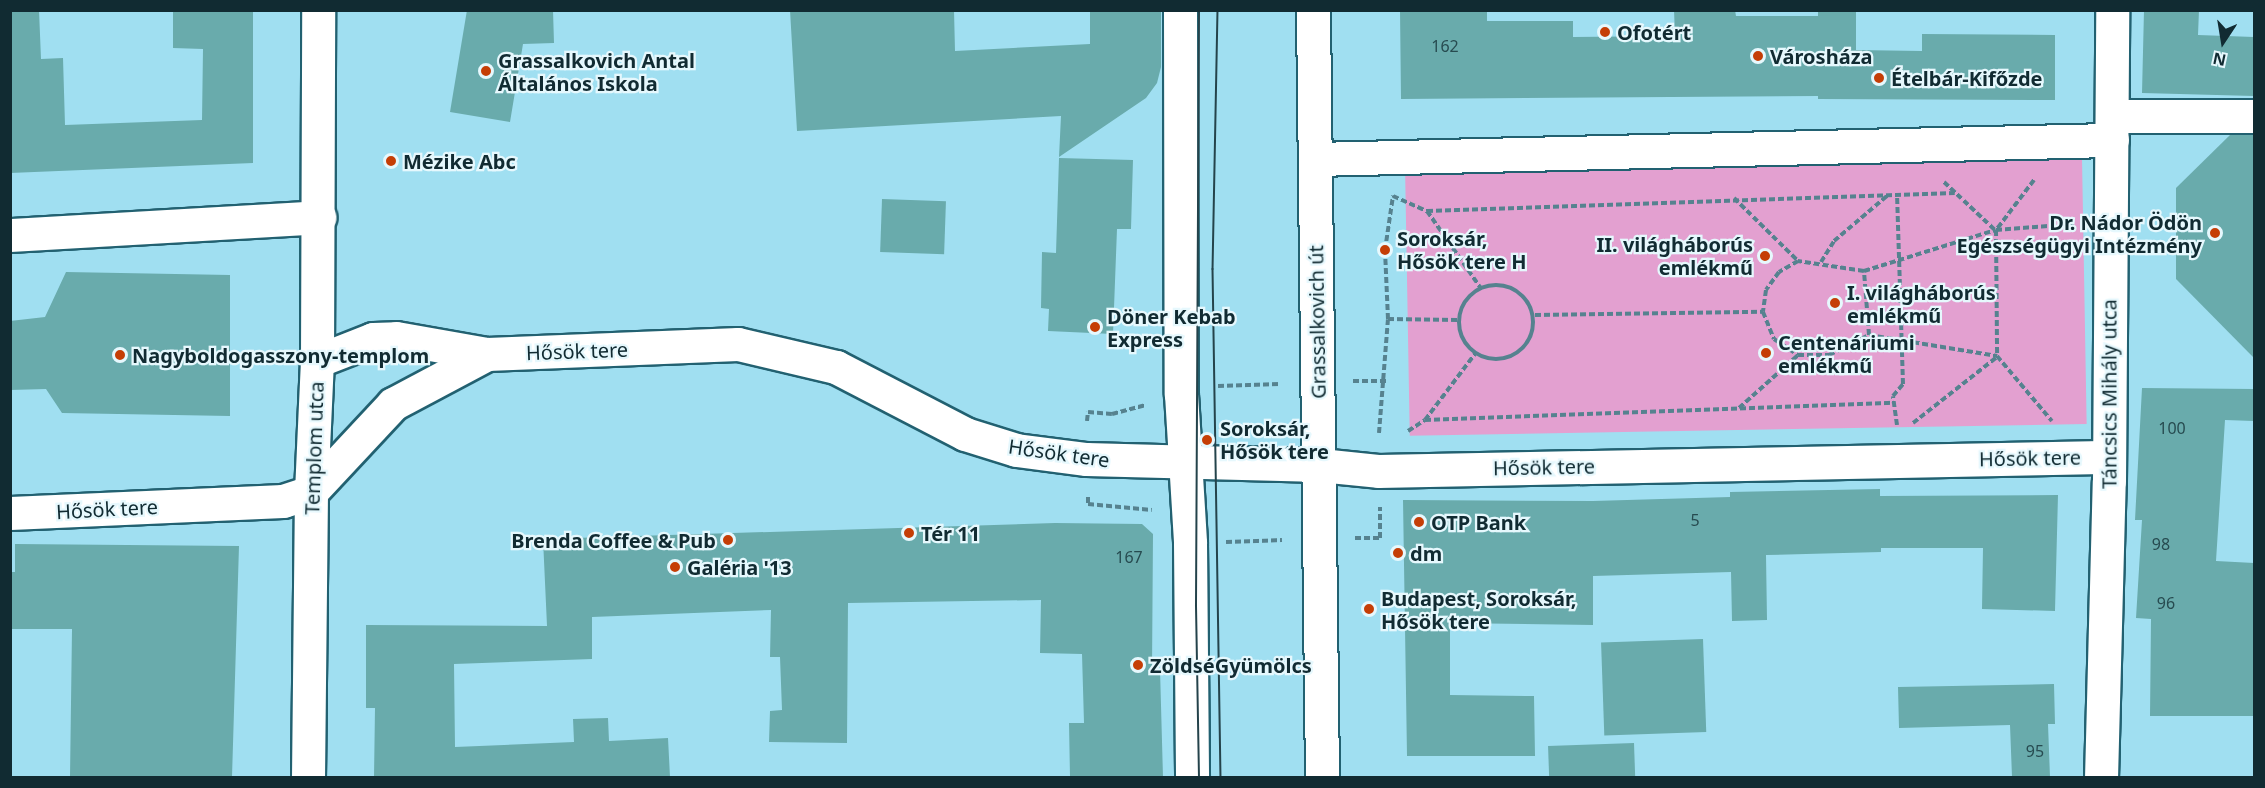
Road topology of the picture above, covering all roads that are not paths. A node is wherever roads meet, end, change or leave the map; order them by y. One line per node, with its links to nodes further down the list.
1 (318, 10): 8 (street, Templom utca)
2 (1180, 10): 13 (street)
3 (1313, 10): 7 (street, Grassalkovich út)
4 (2112, 10): 6 (street, Táncsics Mihály utca)
5 (2254, 116): 6 (street)
6 (2112, 128): 7 (street); 12 (street, Táncsics Mihály utca)
7 (1315, 159): 14 (street, Grassalkovich út)
8 (319, 217): 9 (street); 11 (street, Templom utca)
9 (10, 234)
10 (487, 354): 11 (street); 13 (street, Hősök tere); 15 (street, Hősök tere)
11 (317, 361): 15 (street, Templom utca)
12 (2109, 457): 14 (street, Hősök tere); 20 (street, Táncsics Mihály utca)
13 (1185, 463): 14 (street, Hősök tere); 18 (street)
14 (1320, 465): 19 (street, Grassalkovich út)
15 (311, 492): 16 (street, Hősök tere); 17 (street, Templom utca)
16 (10, 513)
17 (308, 777)
18 (1192, 777)
19 (1322, 777)
20 (2101, 777)

